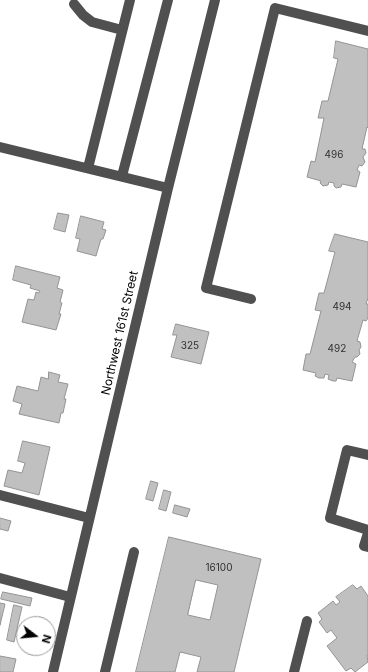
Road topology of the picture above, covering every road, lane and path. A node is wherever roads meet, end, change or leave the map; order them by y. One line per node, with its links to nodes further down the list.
1 (130, 0): 5 (street)
2 (168, 0): 9 (street)
3 (215, 0): 10 (street, Northwest 161st Street)
4 (74, 4): 5 (street)
5 (122, 30): 8 (street)
6 (368, 31): 11 (street)
7 (0, 147): 8 (street)
8 (88, 168): 9 (street)
9 (122, 176): 10 (street)
10 (168, 188): 14 (street, Northwest 161st Street)
11 (251, 299)
12 (368, 455): 15 (street)
13 (0, 495): 14 (street)
14 (89, 518): 19 (street, Northwest 161st Street)
15 (368, 531): 16 (street)
16 (368, 547)
17 (134, 552): 22 (street)
18 (0, 578): 19 (street)
19 (70, 596): 21 (street, Northwest 161st Street)
20 (307, 621): 23 (street)
21 (53, 672)
22 (105, 672)
23 (294, 672)

